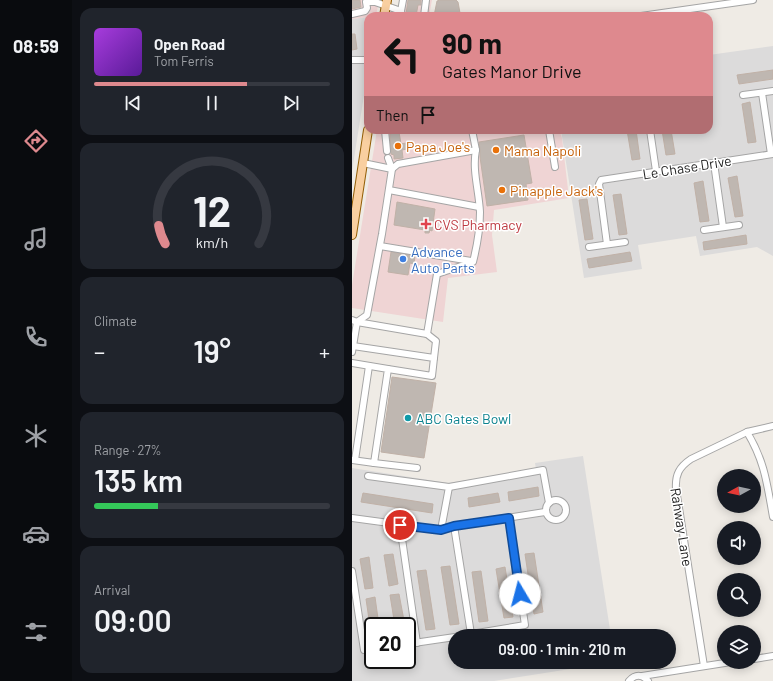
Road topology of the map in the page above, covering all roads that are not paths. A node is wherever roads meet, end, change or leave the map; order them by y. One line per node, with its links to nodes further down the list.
1 (403, 0): 7 (street)
2 (426, 0): 8 (street)
3 (753, 0): 9 (street)
4 (366, 1): 5 (street); 10 (street)
5 (387, 3): 6 (street)
6 (399, 12)
7 (402, 12)
8 (424, 12)
9 (669, 12)
10 (352, 14)
11 (352, 60): 12 (street)
12 (364, 60)
13 (773, 91): 14 (street)
14 (762, 93): 15 (street); 22 (street)
15 (743, 96)
16 (367, 134): 23 (main road)
17 (386, 134): 26 (street)
18 (473, 134): 21 (street)
19 (550, 134): 25 (street)
20 (651, 134): 27 (street)
21 (476, 150): 26 (street); 29 (street)
22 (772, 154): 24 (street, Le Chase Drive)
23 (363, 163): 26 (street); 32 (main road)
24 (714, 163): 27 (street, Le Chase Drive); 31 (street)
25 (555, 167)
26 (392, 169): 28 (street)
27 (656, 171): 35 (street, Le Chase Drive)
28 (389, 190): 29 (street); 36 (street)
29 (479, 207): 38 (street)
30 (739, 224): 31 (street)
31 (723, 227): 33 (street)
32 (352, 230)
33 (704, 230)
34 (625, 242): 35 (street)
35 (607, 244): 37 (street)
36 (380, 246): 38 (street); 39 (street)
37 (589, 247)
38 (473, 262): 40 (street)
39 (355, 321): 40 (street); 41 (street)
40 (427, 334): 42 (street)
41 (352, 349): 42 (street)
42 (434, 358): 45 (street)
43 (352, 363): 44 (street)
44 (370, 366): 45 (street); 48 (street)
45 (388, 369): 49 (street)
46 (773, 426): 47 (street, Rahway Lane)
47 (747, 432): 55 (street); 70 (street, Rahway Lane)
48 (354, 460): 49 (street)
49 (374, 463): 50 (street)
50 (417, 468)
51 (368, 476): 52 (street)
52 (449, 487): 53 (street); 60 (street)
53 (549, 502): 54 (street); 54 (street)
54 (545, 512): 57 (street)
55 (773, 517)
56 (352, 518): 58 (street)
57 (509, 518): 59 (street); 63 (street)
58 (400, 525): 60 (street); 65 (street)
59 (454, 526): 60 (street); 62 (street)
60 (441, 530)
61 (352, 571): 66 (street)
62 (470, 629)
63 (501, 629)
64 (448, 638): 65 (street)
65 (417, 642)
66 (364, 650)
67 (773, 656): 68 (street)
68 (761, 658)
69 (717, 664): 70 (street)
70 (704, 666): 71 (street)
71 (642, 676): 72 (street); 73 (street)
72 (629, 681)
73 (648, 681)

